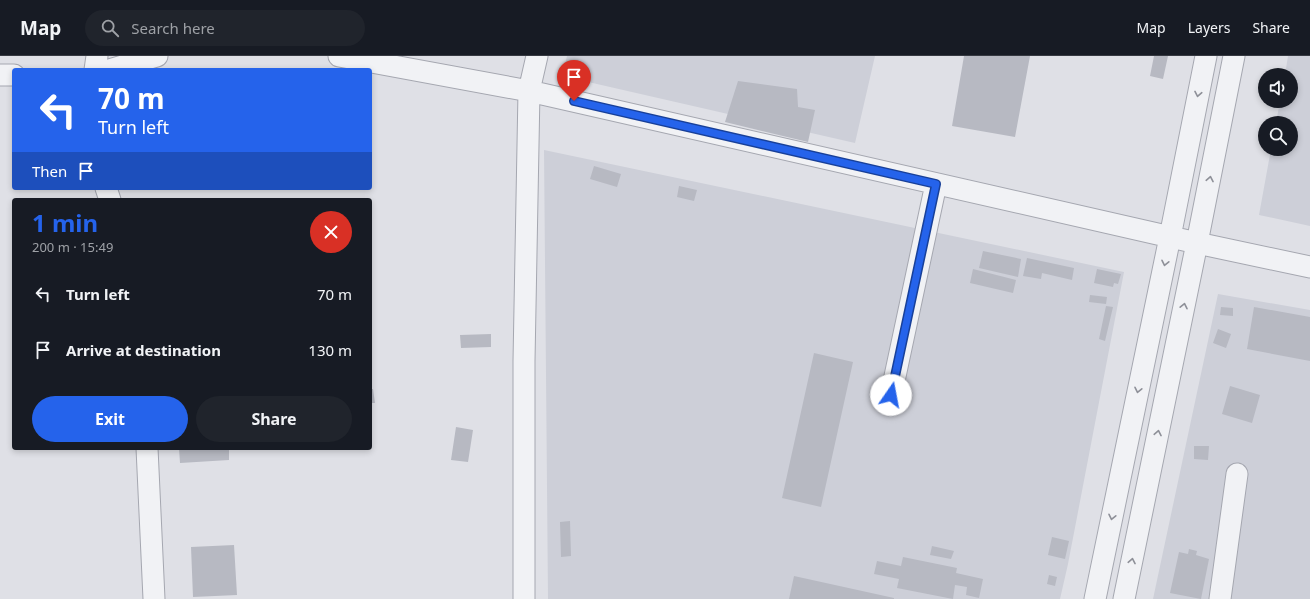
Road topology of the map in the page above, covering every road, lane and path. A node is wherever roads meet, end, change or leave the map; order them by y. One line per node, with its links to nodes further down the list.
1 (97, 56): 7 (street)
2 (157, 56): 8 (street)
3 (339, 56): 11 (street)
4 (537, 56): 11 (street)
5 (1206, 56): 13 (street, one-way to 13)
6 (1234, 56): 14 (street, one-way to 6)
7 (95, 68)
8 (115, 68)
9 (0, 75): 10 (street)
10 (12, 75)
11 (529, 91): 12 (street); 20 (street)
12 (936, 184): 13 (street); 16 (street)
13 (1170, 237): 14 (street); 21 (street, one-way to 21)
14 (1197, 243): 15 (street); 22 (street, one-way to 14)
15 (1310, 267)
16 (891, 395)
17 (147, 450): 19 (street)
18 (1237, 474): 23 (street)
19 (154, 599)
20 (524, 599)
21 (1095, 599)
22 (1124, 599)
23 (1220, 599)

